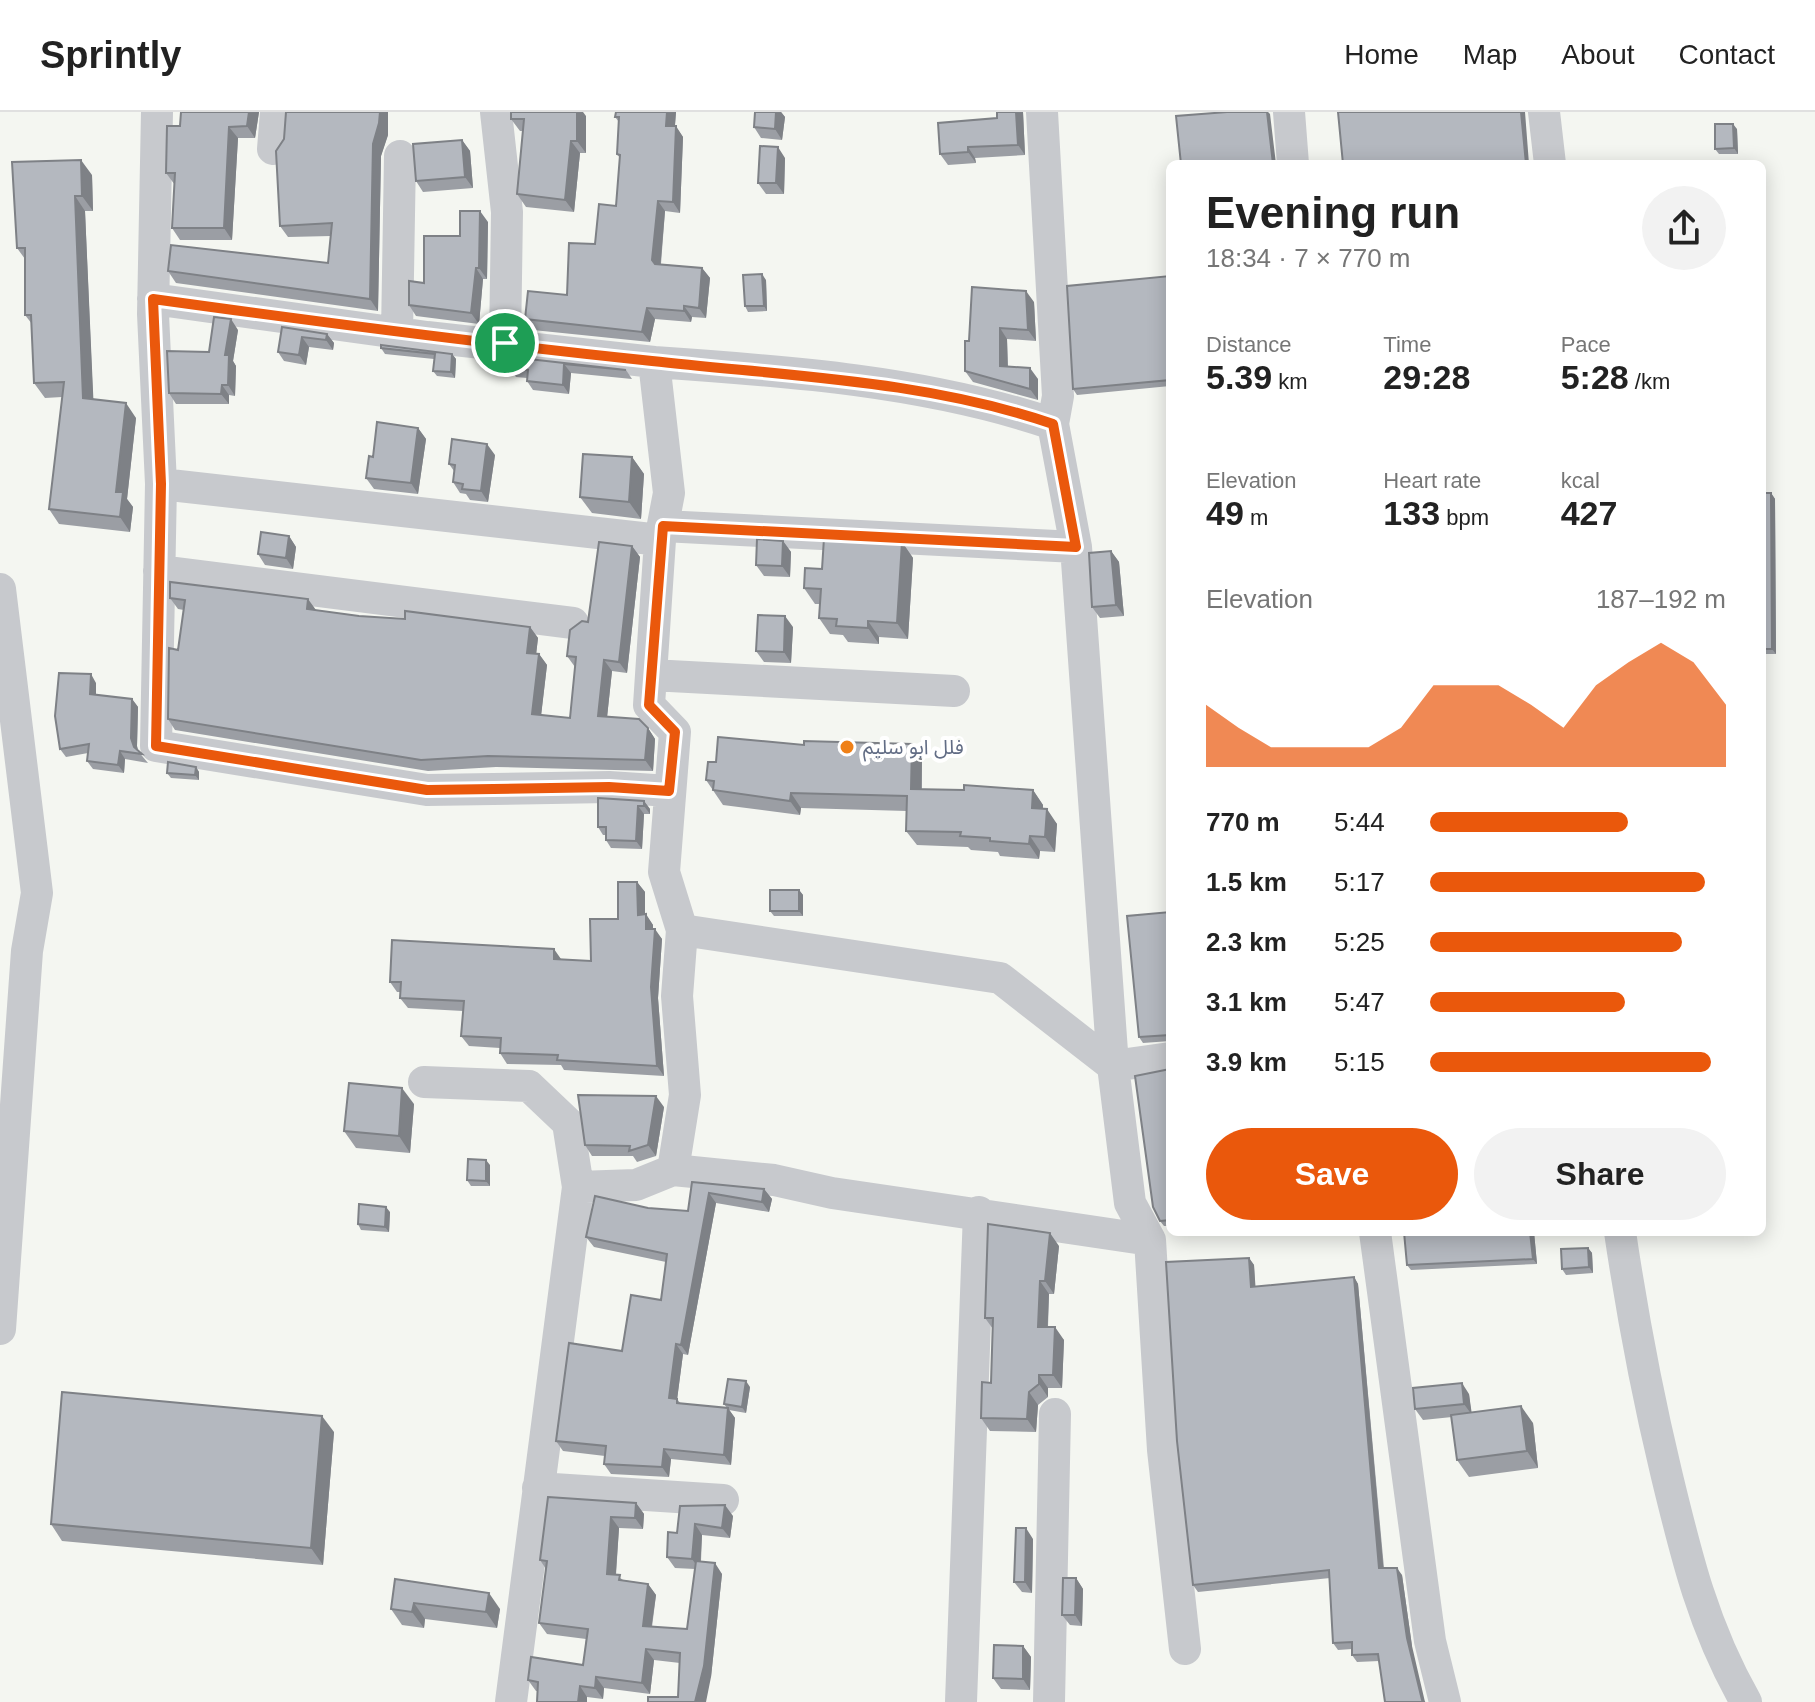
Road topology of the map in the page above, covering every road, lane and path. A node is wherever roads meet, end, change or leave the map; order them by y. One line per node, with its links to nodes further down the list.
1 (157, 112): 11 (street)
2 (276, 112): 7 (street)
3 (496, 112): 13 (street)
4 (1042, 112): 15 (street)
5 (1289, 112): 9 (street)
6 (1544, 112): 10 (street)
7 (273, 149)
8 (400, 156): 12 (street)
9 (1293, 160)
10 (1550, 160)
11 (153, 299): 12 (street); 16 (street)
12 (397, 333): 13 (street)
13 (505, 343): 14 (street)
14 (654, 362): 15 (street); 17 (street)
15 (1053, 424): 18 (street)
16 (161, 484): 17 (street); 19 (street)
17 (662, 533): 18 (street); 22 (street)
18 (1076, 547): 27 (street)
19 (159, 571): 21 (street); 24 (street)
20 (0, 589): 35 (street)
21 (573, 623)
22 (651, 675): 23 (street); 24 (street)
23 (954, 691)
24 (669, 791): 25 (street)
25 (682, 930): 27 (street); 29 (street)
26 (1166, 1059): 27 (street)
27 (1113, 1066): 34 (street)
28 (424, 1082): 30 (street)
29 (673, 1170): 30 (street); 31 (street)
30 (578, 1187): 37 (street)
31 (979, 1212): 34 (street); 41 (street)
32 (1376, 1236): 43 (street)
33 (1621, 1236): 44 (street)
34 (1150, 1240): 39 (street)
35 (0, 1329)
36 (1055, 1414): 42 (street)
37 (538, 1488): 38 (street); 40 (street)
38 (723, 1500)
39 (1185, 1649)
40 (511, 1702)
41 (961, 1702)
42 (1049, 1702)
43 (1445, 1702)
44 (1746, 1702)

